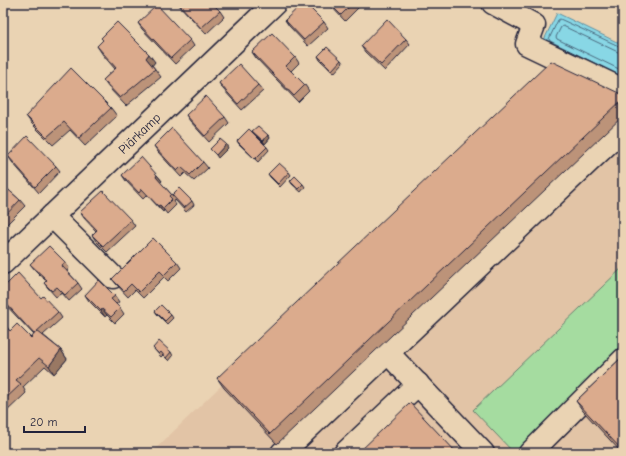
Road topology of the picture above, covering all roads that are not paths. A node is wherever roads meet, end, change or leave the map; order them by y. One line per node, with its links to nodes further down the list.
1 (275, 3): 5 (street, Piärkamp)
2 (493, 3): 3 (street)
3 (623, 90)
4 (623, 129): 8 (street)
5 (52, 216): 6 (street, Piärkamp); 7 (street)
6 (3, 263)
7 (113, 276)
8 (388, 353): 10 (street); 11 (street)
9 (623, 360): 14 (street)
10 (418, 384): 12 (street); 13 (street)
11 (282, 453)
12 (345, 453)
13 (484, 453)
14 (530, 453)

